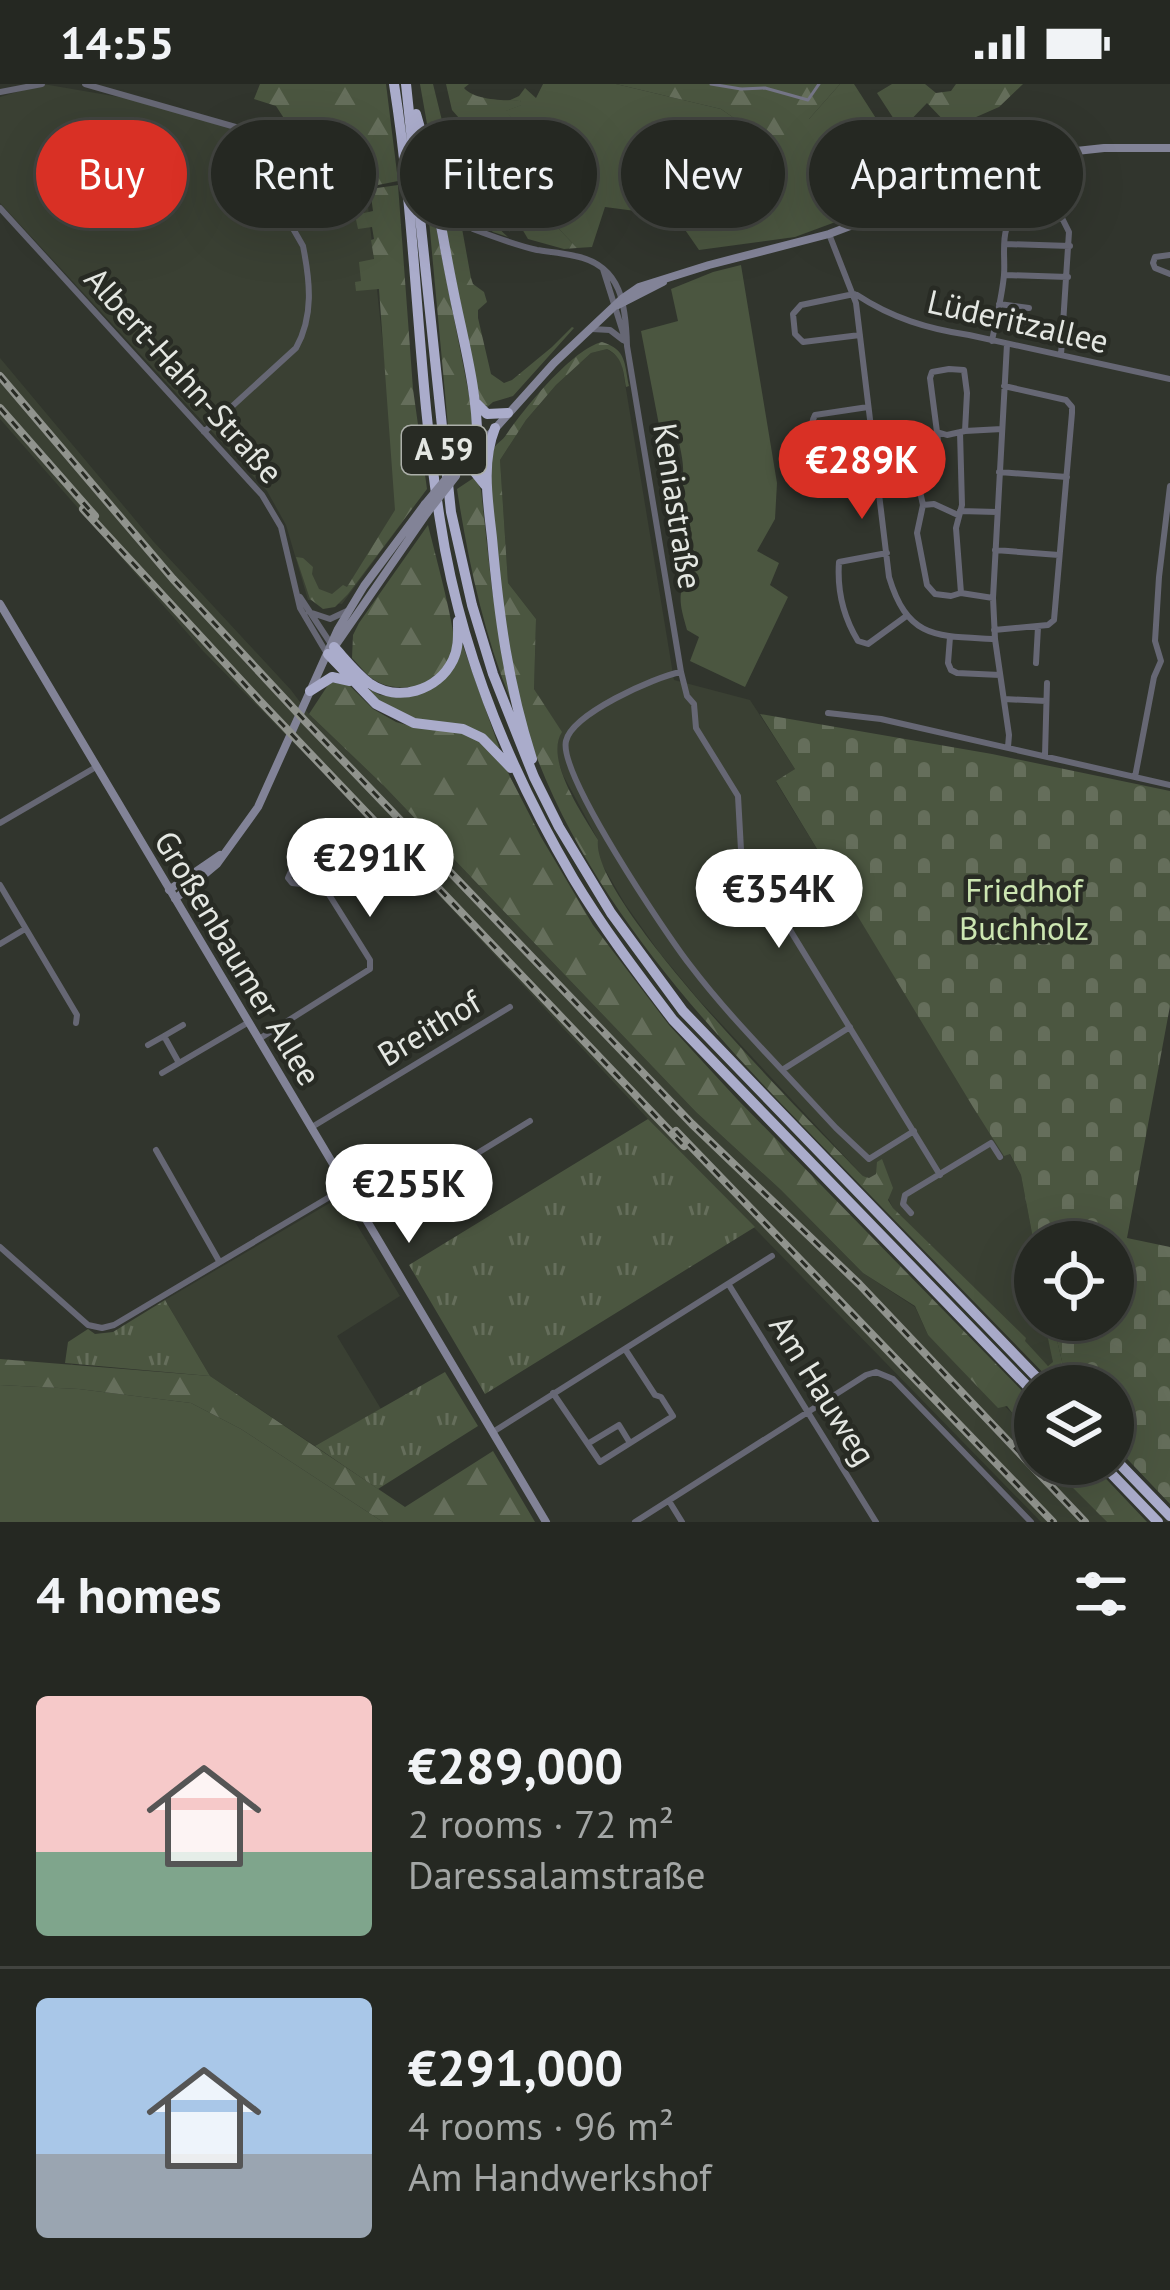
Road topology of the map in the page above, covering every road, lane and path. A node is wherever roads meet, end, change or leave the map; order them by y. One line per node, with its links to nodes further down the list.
1 (42, 84): 5 (street)
2 (85, 84): 6 (street)
3 (394, 84): 60 (highway, A 59)
4 (407, 84): 30 (highway); 82 (highway, A 59)
5 (0, 92)
6 (211, 120)
7 (1170, 148): 11 (main road)
8 (0, 208): 36 (street, Albert-Hahn-Straße)
9 (293, 228): 36 (street)
10 (472, 229): 19 (street, Keniastraße)
11 (829, 234): 18 (street); 19 (main road)
12 (1005, 244): 13 (street); 13 (street); 16 (street)
13 (1070, 246): 17 (street)
14 (1170, 255): 15 (street)
15 (1170, 274)
16 (1004, 275): 17 (street); 20 (street)
17 (1068, 277): 27 (street)
18 (854, 294): 23 (street); 23 (street); 24 (street, Lüderitzallee)
19 (620, 302): 22 (main road); 26 (street, Keniastraße)
20 (999, 304): 21 (street); 24 (street)
21 (1029, 308)
22 (589, 329): 26 (street); 32 (main road)
23 (860, 335): 31 (street)
24 (992, 341): 25 (street, Lüderitzallee)
25 (1007, 344): 27 (street, Lüderitzallee); 29 (street)
26 (627, 346): 68 (street, Keniastraße)
27 (1061, 355): 28 (street, Lüderitzallee)
28 (1170, 379)
29 (1004, 386): 34 (street); 43 (street)
30 (473, 400): 32 (highway); 38 (highway)
31 (868, 406): 44 (street); 44 (street)
32 (508, 413): 33 (main road)
33 (495, 428): 38 (main road); 46 (highway)
34 (1002, 429): 35 (street); 42 (street)
35 (962, 431): 37 (street); 37 (street); 50 (street)
36 (204, 432): 54 (street, Albert-Hahn-Straße)
37 (937, 432): 39 (street)
38 (477, 447): 41 (main road)
39 (939, 449)
40 (913, 460): 47 (street)
41 (458, 470): 46 (highway); 48 (main road, bridge)
42 (999, 472): 43 (street); 49 (street)
43 (1067, 477): 53 (street)
44 (877, 482): 52 (street)
45 (1170, 486): 66 (street)
46 (487, 488): 82 (highway)
47 (923, 506): 50 (street); 55 (street)
48 (426, 508): 58 (main road); 65 (main road)
49 (997, 512): 50 (street); 51 (street)
50 (959, 513): 55 (street)
51 (994, 550): 53 (street); 56 (street)
52 (887, 553): 61 (street); 61 (street)
53 (1059, 555): 62 (street)
54 (297, 593): 59 (street, Albert-Hahn-Straße); 65 (street, Albert-Hahn-Straße)
55 (961, 593): 56 (street)
56 (993, 598): 63 (street)
57 (0, 604): 78 (main road, Großenbaumer Allee)
58 (350, 609): 59 (street); 65 (main road)
59 (308, 611): 65 (street, Albert-Hahn-Straße)
60 (459, 611): 65 (highway); 80 (highway, A 59)
61 (905, 616): 64 (street)
62 (1038, 627): 63 (street); 67 (street)
63 (994, 635): 64 (street); 69 (street)
64 (950, 637): 69 (street)
65 (331, 649): 70 (highway); 72 (main road)
66 (1165, 662): 79 (street)
67 (1036, 663)
68 (681, 672): 93 (street, Keniastraße); 98 (street)
69 (1000, 675): 73 (street)
70 (352, 682): 72 (highway); 80 (highway)
71 (1047, 683): 74 (street)
72 (310, 691): 86 (main road)
73 (1004, 699): 74 (street); 76 (street)
74 (1046, 701): 77 (street)
75 (828, 713): 76 (street)
76 (1008, 747): 77 (street)
77 (1045, 755): 79 (street)
78 (96, 767): 83 (street); 86 (main road, Großenbaumer Allee)
79 (1135, 777): 81 (street)
80 (523, 783): 115 (highway, A 59)
81 (1170, 784)
82 (546, 802): 114 (highway, A 59)
83 (0, 823)
84 (0, 885): 87 (street)
85 (321, 886): 85 (street); 95 (street)
86 (172, 895): 90 (main road, Großenbaumer Allee)
87 (25, 929): 88 (street); 91 (street)
88 (0, 944)
89 (510, 1007): 101 (street, Breithof)
90 (249, 1022): 95 (main road, Großenbaumer Allee); 97 (street)
91 (76, 1023)
92 (183, 1025): 94 (street)
93 (850, 1027): 98 (street); 102 (street, Keniastraße)
94 (164, 1036): 96 (street); 97 (street)
95 (259, 1039): 101 (main road, Großenbaumer Allee)
96 (148, 1046)
97 (179, 1063): 99 (street)
98 (782, 1070): 102 (street)
99 (162, 1073)
100 (530, 1120): 108 (street)
101 (313, 1127): 106 (main road, Großenbaumer Allee)
102 (914, 1131): 105 (street, Keniastraße)
103 (156, 1150): 111 (street)
104 (1000, 1157): 105 (street)
105 (940, 1174): 107 (street)
106 (348, 1186): 108 (main road, Großenbaumer Allee); 111 (street)
107 (911, 1213)
108 (368, 1220): 118 (main road, Großenbaumer Allee)
109 (0, 1247): 111 (street)
110 (772, 1256): 112 (street)
111 (220, 1261)
112 (728, 1284): 113 (street); 117 (street, Am Hauweg)
113 (626, 1348): 116 (street); 119 (street)
114 (1025, 1365)
115 (1014, 1372)
116 (553, 1393): 118 (street); 120 (street)
117 (808, 1412): 123 (street); 128 (street, Am Hauweg); 129 (street)
118 (493, 1432): 125 (main road, Großenbaumer Allee)
119 (630, 1443): 120 (street); 120 (street)
120 (589, 1444)
121 (1134, 1479): 124 (highway)
122 (1122, 1485): 130 (highway)
123 (668, 1501): 126 (street); 127 (street)
124 (1170, 1516)
125 (546, 1522)
126 (635, 1522)
127 (682, 1522)
128 (876, 1522)
129 (1031, 1522)
130 (1158, 1522)

